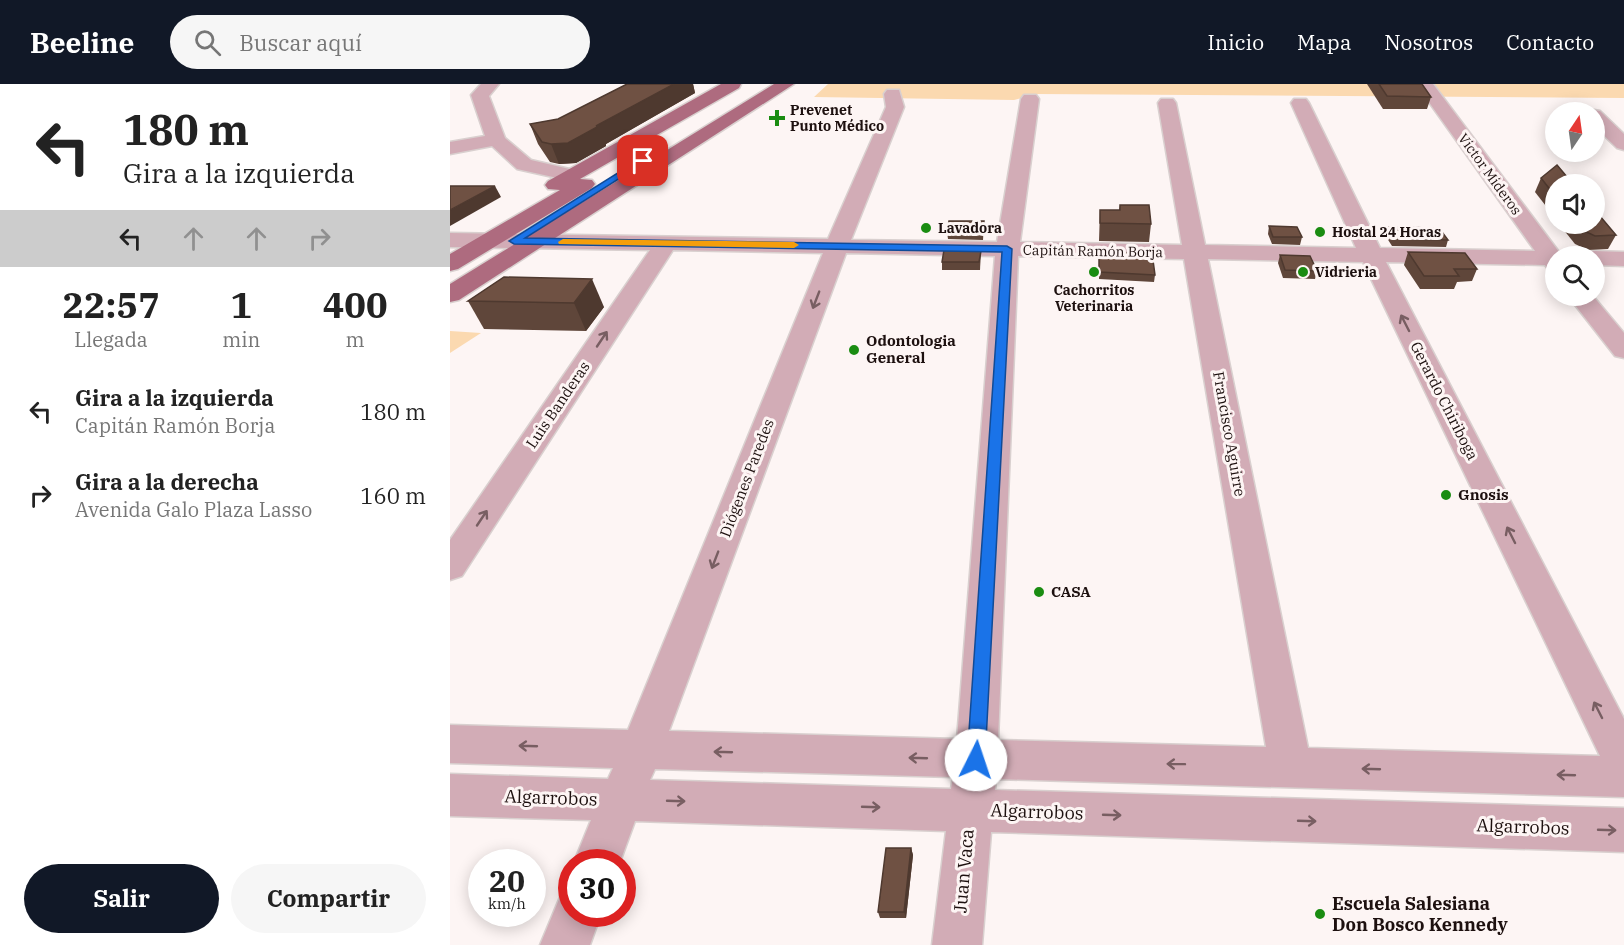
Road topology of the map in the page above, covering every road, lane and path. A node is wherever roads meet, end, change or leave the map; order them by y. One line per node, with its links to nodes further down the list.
1 (491, 84): 12 (street)
2 (733, 84): 15 (main road)
3 (752, 84): 16 (main road)
4 (769, 84): 17 (main road)
5 (786, 84): 17 (main road)
6 (1424, 84): 21 (street, Victor Mideros)
7 (893, 94): 20 (street, Diógenes Paredes)
8 (1030, 99): 22 (street, Juan Vaca)
9 (1167, 103): 23 (street, Francisco Aguirre)
10 (1300, 104): 24 (street, Gerardo Chiriboga)
11 (1605, 126): 13 (street)
12 (496, 140): 14 (street); 15 (street)
13 (1624, 144)
14 (450, 148)
15 (571, 176): 18 (main road)
16 (490, 240): 17 (street, Capitán Ramón Borja); 18 (street, Capitán Ramón Borja); 28 (main road)
17 (524, 241): 19 (street, Capitán Ramón Borja); 29 (main road); 30 (main road)
18 (454, 242)
19 (666, 243): 20 (street, Capitán Ramón Borja); 33 (street, Luis Banderas, one-way to 19)
20 (838, 246): 22 (street, Capitán Ramón Borja); 35 (street, Diógenes Paredes, one-way to 35)
21 (1545, 248)
22 (1007, 249): 23 (street, Capitán Ramón Borja); 36 (street, Juan Vaca)
23 (1196, 253): 24 (street, Capitán Ramón Borja); 38 (street, Francisco Aguirre)
24 (1372, 255): 27 (street, Capitán Ramón Borja); 37 (street, Gerardo Chiriboga, one-way to 24)
25 (1605, 258): 26 (street)
26 (1624, 259)
27 (1545, 260)
28 (450, 264)
29 (450, 280)
30 (450, 295)
31 (1588, 306): 32 (street)
32 (1624, 350)
33 (450, 567)
34 (450, 744): 35 (street, one-way to 34)
35 (641, 750): 36 (street, one-way to 35); 41 (street, Diógenes Paredes)
36 (976, 760): 38 (street, one-way to 36); 42 (street, Juan Vaca)
37 (1624, 762)
38 (1290, 766): 39 (street, one-way to 38)
39 (1624, 777)
40 (450, 795): 41 (street, Algarrobos)
41 (621, 800): 42 (street, Algarrobos, one-way to 42); 44 (street, Diógenes Paredes)
42 (970, 810): 43 (street, Algarrobos, one-way to 43); 47 (street, Juan Vaca)
43 (1624, 830)
44 (602, 849)
45 (573, 927): 46 (street)
46 (565, 945)
47 (957, 945)

